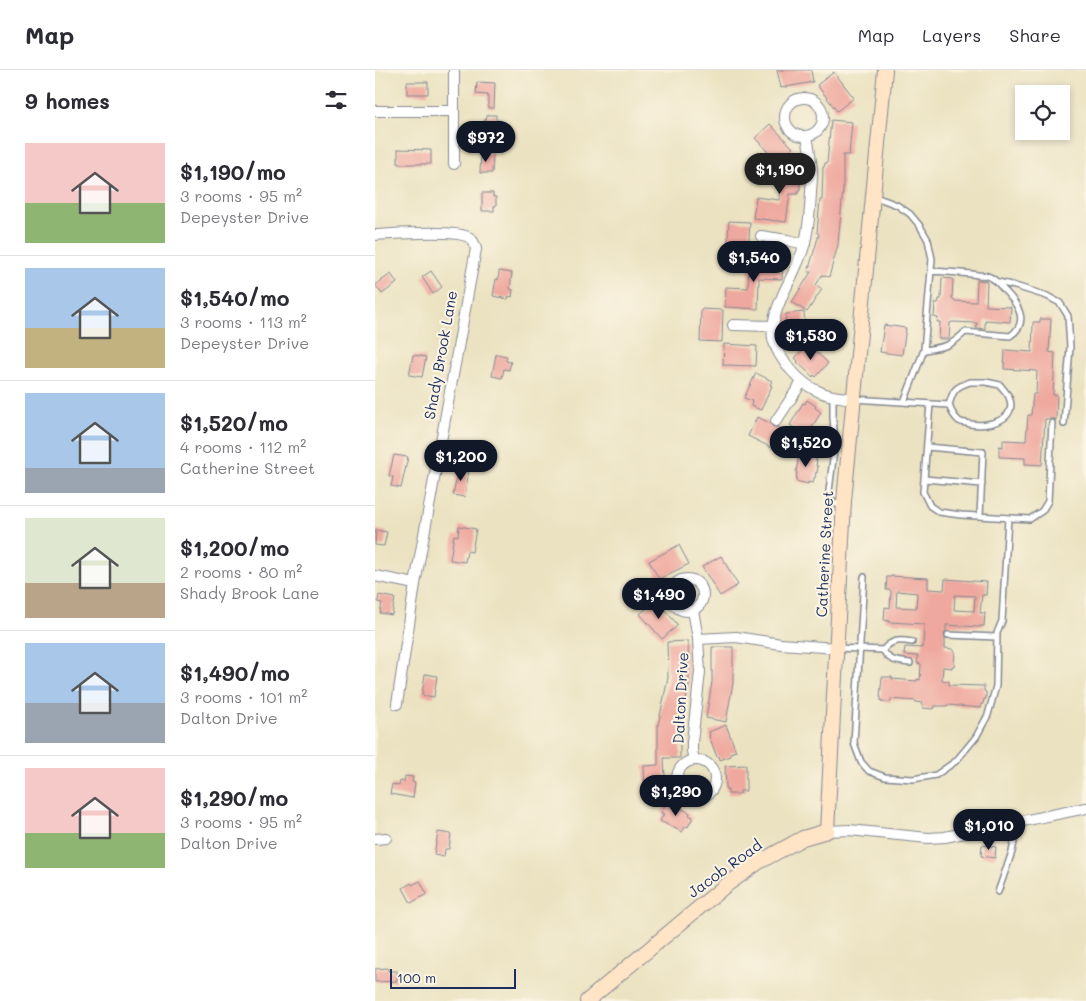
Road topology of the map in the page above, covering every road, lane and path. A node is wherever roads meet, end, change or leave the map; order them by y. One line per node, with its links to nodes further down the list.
1 (454, 70): 4 (street)
2 (885, 70): 7 (street, Catherine Street)
3 (375, 111): 4 (street)
4 (453, 111): 6 (street)
5 (807, 136): 10 (street)
6 (454, 164)
7 (873, 196): 11 (lane); 18 (street, Catherine Street)
8 (375, 235): 33 (street, Shady Brook Lane)
9 (761, 236): 10 (street)
10 (805, 244): 14 (street)
11 (931, 271): 12 (lane); 15 (lane)
12 (997, 282): 15 (lane); 24 (lane)
13 (733, 325): 14 (street)
14 (773, 326): 16 (street)
15 (924, 350): 19 (lane)
16 (802, 382): 17 (street); 22 (street)
17 (833, 396): 18 (street); 28 (lane)
18 (854, 399): 19 (lane); 28 (street, Catherine Street)
19 (904, 402): 20 (lane)
20 (930, 404): 21 (lane); 25 (lane)
21 (949, 405): 21 (lane)
22 (775, 421)
23 (1052, 423): 30 (lane)
24 (1064, 424)
25 (927, 447): 26 (lane); 27 (lane)
26 (924, 479): 27 (lane); 29 (lane)
27 (981, 484): 29 (lane)
28 (843, 508): 39 (street, Catherine Street)
29 (979, 516): 30 (lane)
30 (1008, 518): 36 (lane)
31 (375, 576): 33 (street)
32 (864, 577): 40 (lane)
33 (415, 584): 43 (street, Shady Brook Lane)
34 (693, 610): 37 (street, Dalton Drive)
35 (948, 635): 36 (lane)
36 (997, 637): 40 (lane)
37 (698, 639): 39 (street, Dalton Drive); 44 (street, Dalton Drive)
38 (912, 642): 41 (lane)
39 (836, 648): 40 (lane); 47 (street, Catherine Street)
40 (860, 648): 41 (lane)
41 (883, 650): 42 (lane)
42 (910, 663)
43 (397, 704)
44 (694, 760)
45 (1086, 808): 46 (street, Jacob Road)
46 (1018, 822): 47 (street, Jacob Road); 50 (lane)
47 (827, 831): 51 (street, Jacob Road)
48 (386, 838): 49 (street)
49 (375, 839)
50 (998, 892)
51 (587, 1001)

